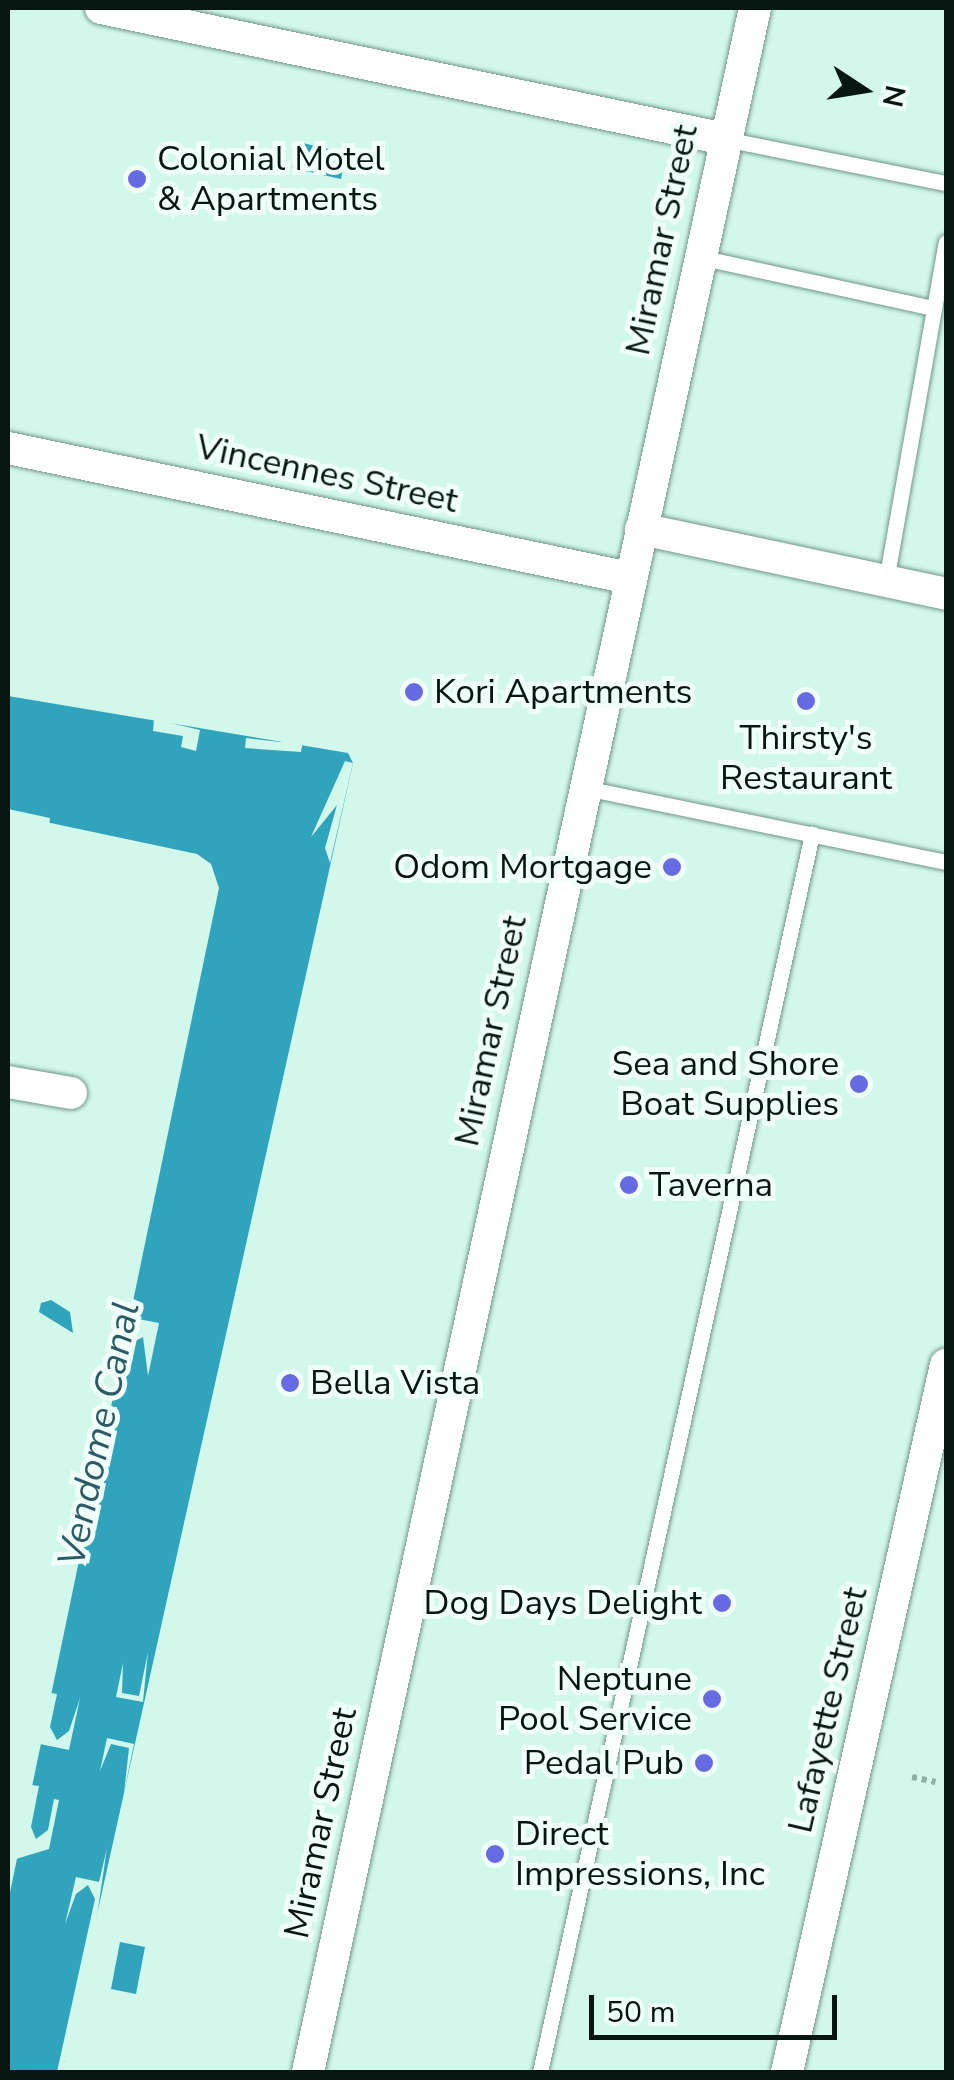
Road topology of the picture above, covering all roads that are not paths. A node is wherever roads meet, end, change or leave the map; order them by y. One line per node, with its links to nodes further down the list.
1 (101, 8): 3 (street)
2 (754, 8): 3 (street, Miramar Street)
3 (725, 138): 4 (lane); 6 (street, Miramar Street)
4 (946, 183)
5 (946, 242): 7 (lane)
6 (699, 257): 7 (lane); 9 (street, Miramar Street)
7 (937, 319): 11 (lane)
8 (8, 448): 10 (street, Vincennes Street)
9 (641, 529): 10 (street, Miramar Street); 11 (street)
10 (630, 578): 13 (street, Miramar Street)
11 (886, 581): 12 (street)
12 (946, 594)
13 (585, 788): 14 (lane); 19 (street, Miramar Street)
14 (812, 834): 15 (lane); 20 (lane)
15 (946, 862)
16 (8, 1082): 17 (street)
17 (71, 1093)
18 (946, 1365): 21 (street, Lafayette Street)
19 (308, 2072)
20 (540, 2072)
21 (787, 2072)

